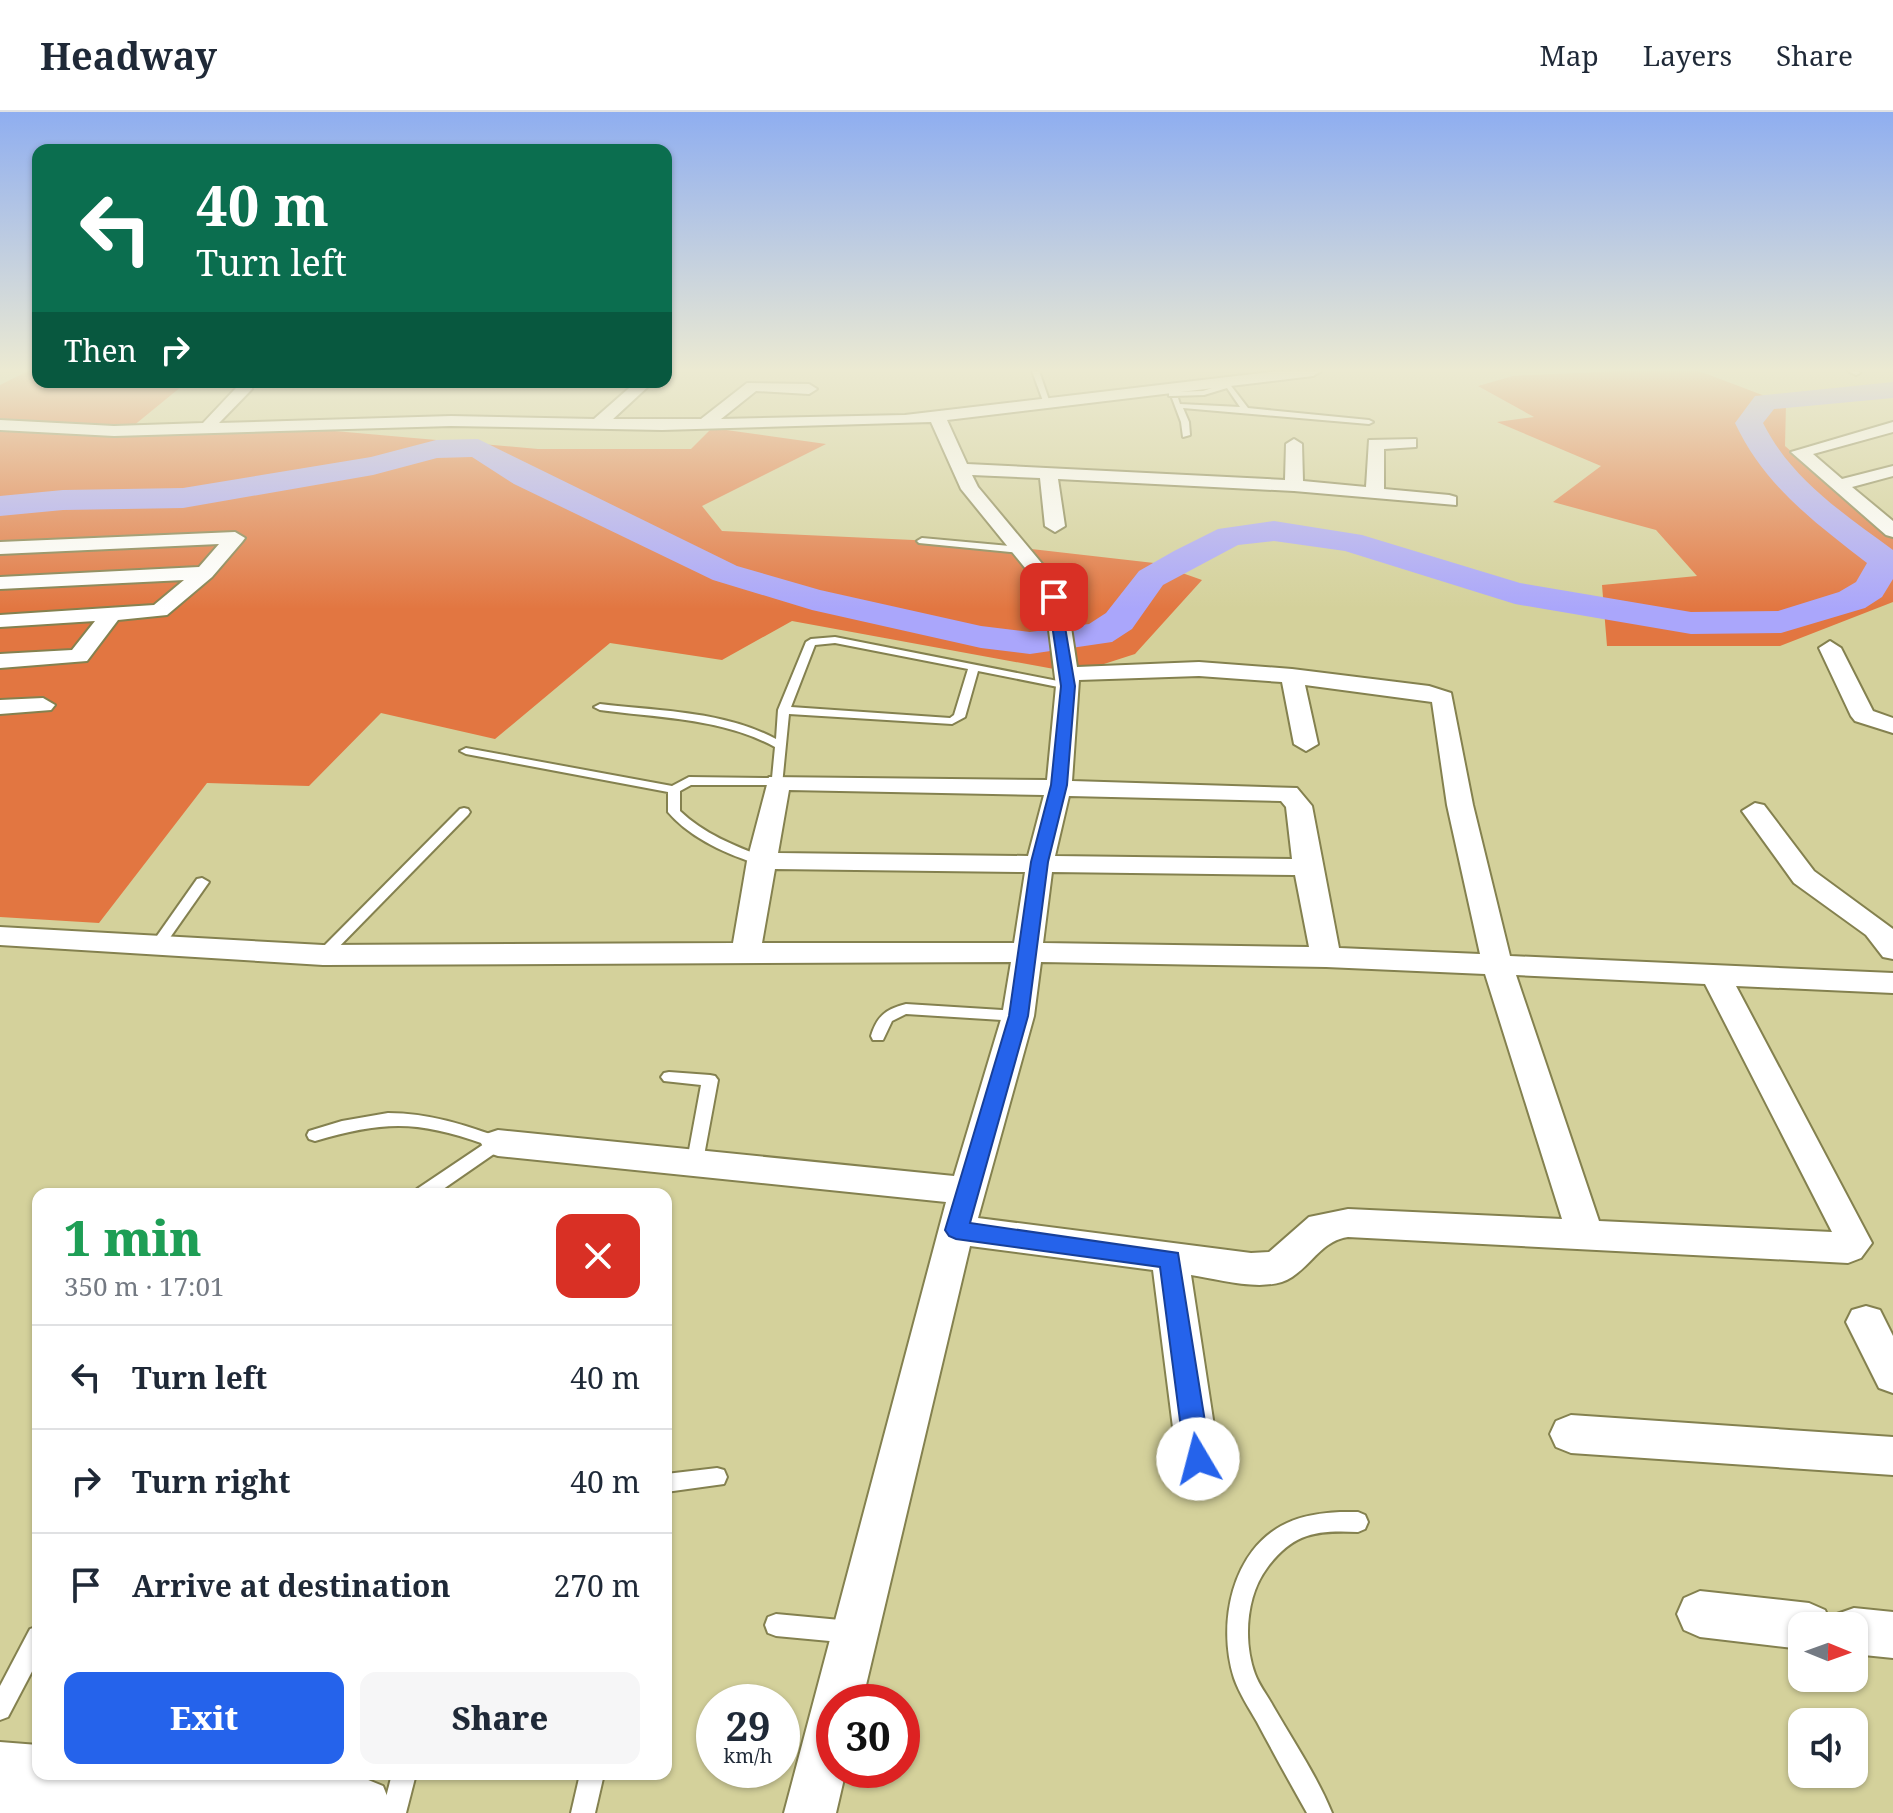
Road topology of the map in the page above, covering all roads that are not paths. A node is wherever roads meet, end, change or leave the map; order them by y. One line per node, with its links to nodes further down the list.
1 (951, 450): 5 (street)
2 (1294, 450): 9 (street)
3 (1375, 450): 10 (street)
4 (1806, 450): 8 (street)
5 (959, 469): 6 (street); 16 (street)
6 (1048, 471): 9 (street); 13 (street)
7 (1893, 471): 8 (street)
8 (1838, 485): 12 (street)
9 (1294, 486): 10 (street)
10 (1375, 493): 11 (street)
11 (1449, 501)
12 (1890, 525)
13 (1055, 526)
14 (922, 541): 16 (lane)
15 (0, 548): 17 (street)
16 (1021, 550): 24 (street)
17 (205, 573): 18 (street); 19 (street)
18 (0, 583)
19 (111, 615): 20 (street); 22 (street)
20 (0, 621)
21 (1830, 648): 30 (street)
22 (0, 661)
23 (974, 666): 24 (lane); 29 (lane); 29 (lane)
24 (1067, 676): 25 (street); 35 (street)
25 (1292, 676): 31 (street); 50 (street)
26 (43, 705): 27 (street)
27 (0, 707)
28 (600, 707): 32 (lane)
29 (784, 710): 32 (lane)
30 (1893, 726)
31 (1306, 744)
32 (781, 746): 34 (lane)
33 (466, 751): 36 (lane)
34 (778, 782): 35 (street); 36 (lane); 39 (street)
35 (1059, 785): 40 (street); 41 (street)
36 (674, 790): 39 (lane)
37 (1755, 811): 45 (street)
38 (464, 812): 48 (lane)
39 (761, 861): 40 (street); 46 (street)
40 (1040, 862): 41 (street); 47 (street)
41 (1307, 867): 49 (street)
42 (202, 882): 44 (lane)
43 (0, 936): 44 (street)
44 (157, 946): 48 (street)
45 (1893, 950)
46 (746, 951): 47 (street); 48 (street)
47 (1029, 953): 49 (street); 53 (street)
48 (323, 955)
49 (1326, 957): 50 (street)
50 (1498, 967): 51 (street); 62 (street)
51 (1716, 976): 52 (street); 62 (street)
52 (1893, 983)
53 (1018, 1016): 54 (lane); 60 (street)
54 (878, 1036)
55 (669, 1077): 58 (lane)
56 (315, 1135): 57 (lane)
57 (498, 1143): 58 (street); 59 (lane)
58 (695, 1161): 60 (street)
59 (432, 1188)
60 (969, 1191): 61 (street)
61 (956, 1230): 63 (street); 75 (street)
62 (1585, 1233): 63 (street)
63 (1170, 1260): 68 (street)
64 (1866, 1322): 65 (street)
65 (1893, 1376)
66 (1571, 1434): 67 (street)
67 (1893, 1456)
68 (1198, 1459)
69 (717, 1477): 70 (lane)
70 (672, 1482)
71 (1358, 1522): 90 (lane)
72 (1700, 1614): 73 (street)
73 (1788, 1624)
74 (776, 1625): 75 (lane)
75 (855, 1632): 79 (street)
76 (1868, 1632): 77 (street)
77 (1893, 1635)
78 (32, 1648): 80 (lane)
79 (842, 1684)
80 (0, 1709)
81 (402, 1780): 87 (lane)
82 (591, 1780): 88 (lane)
83 (73, 1788): 85 (main road)
84 (816, 1788): 89 (street)
85 (194, 1804): 86 (main road)
86 (356, 1813)
87 (394, 1813)
88 (583, 1813)
89 (810, 1813)
90 (1320, 1813)

